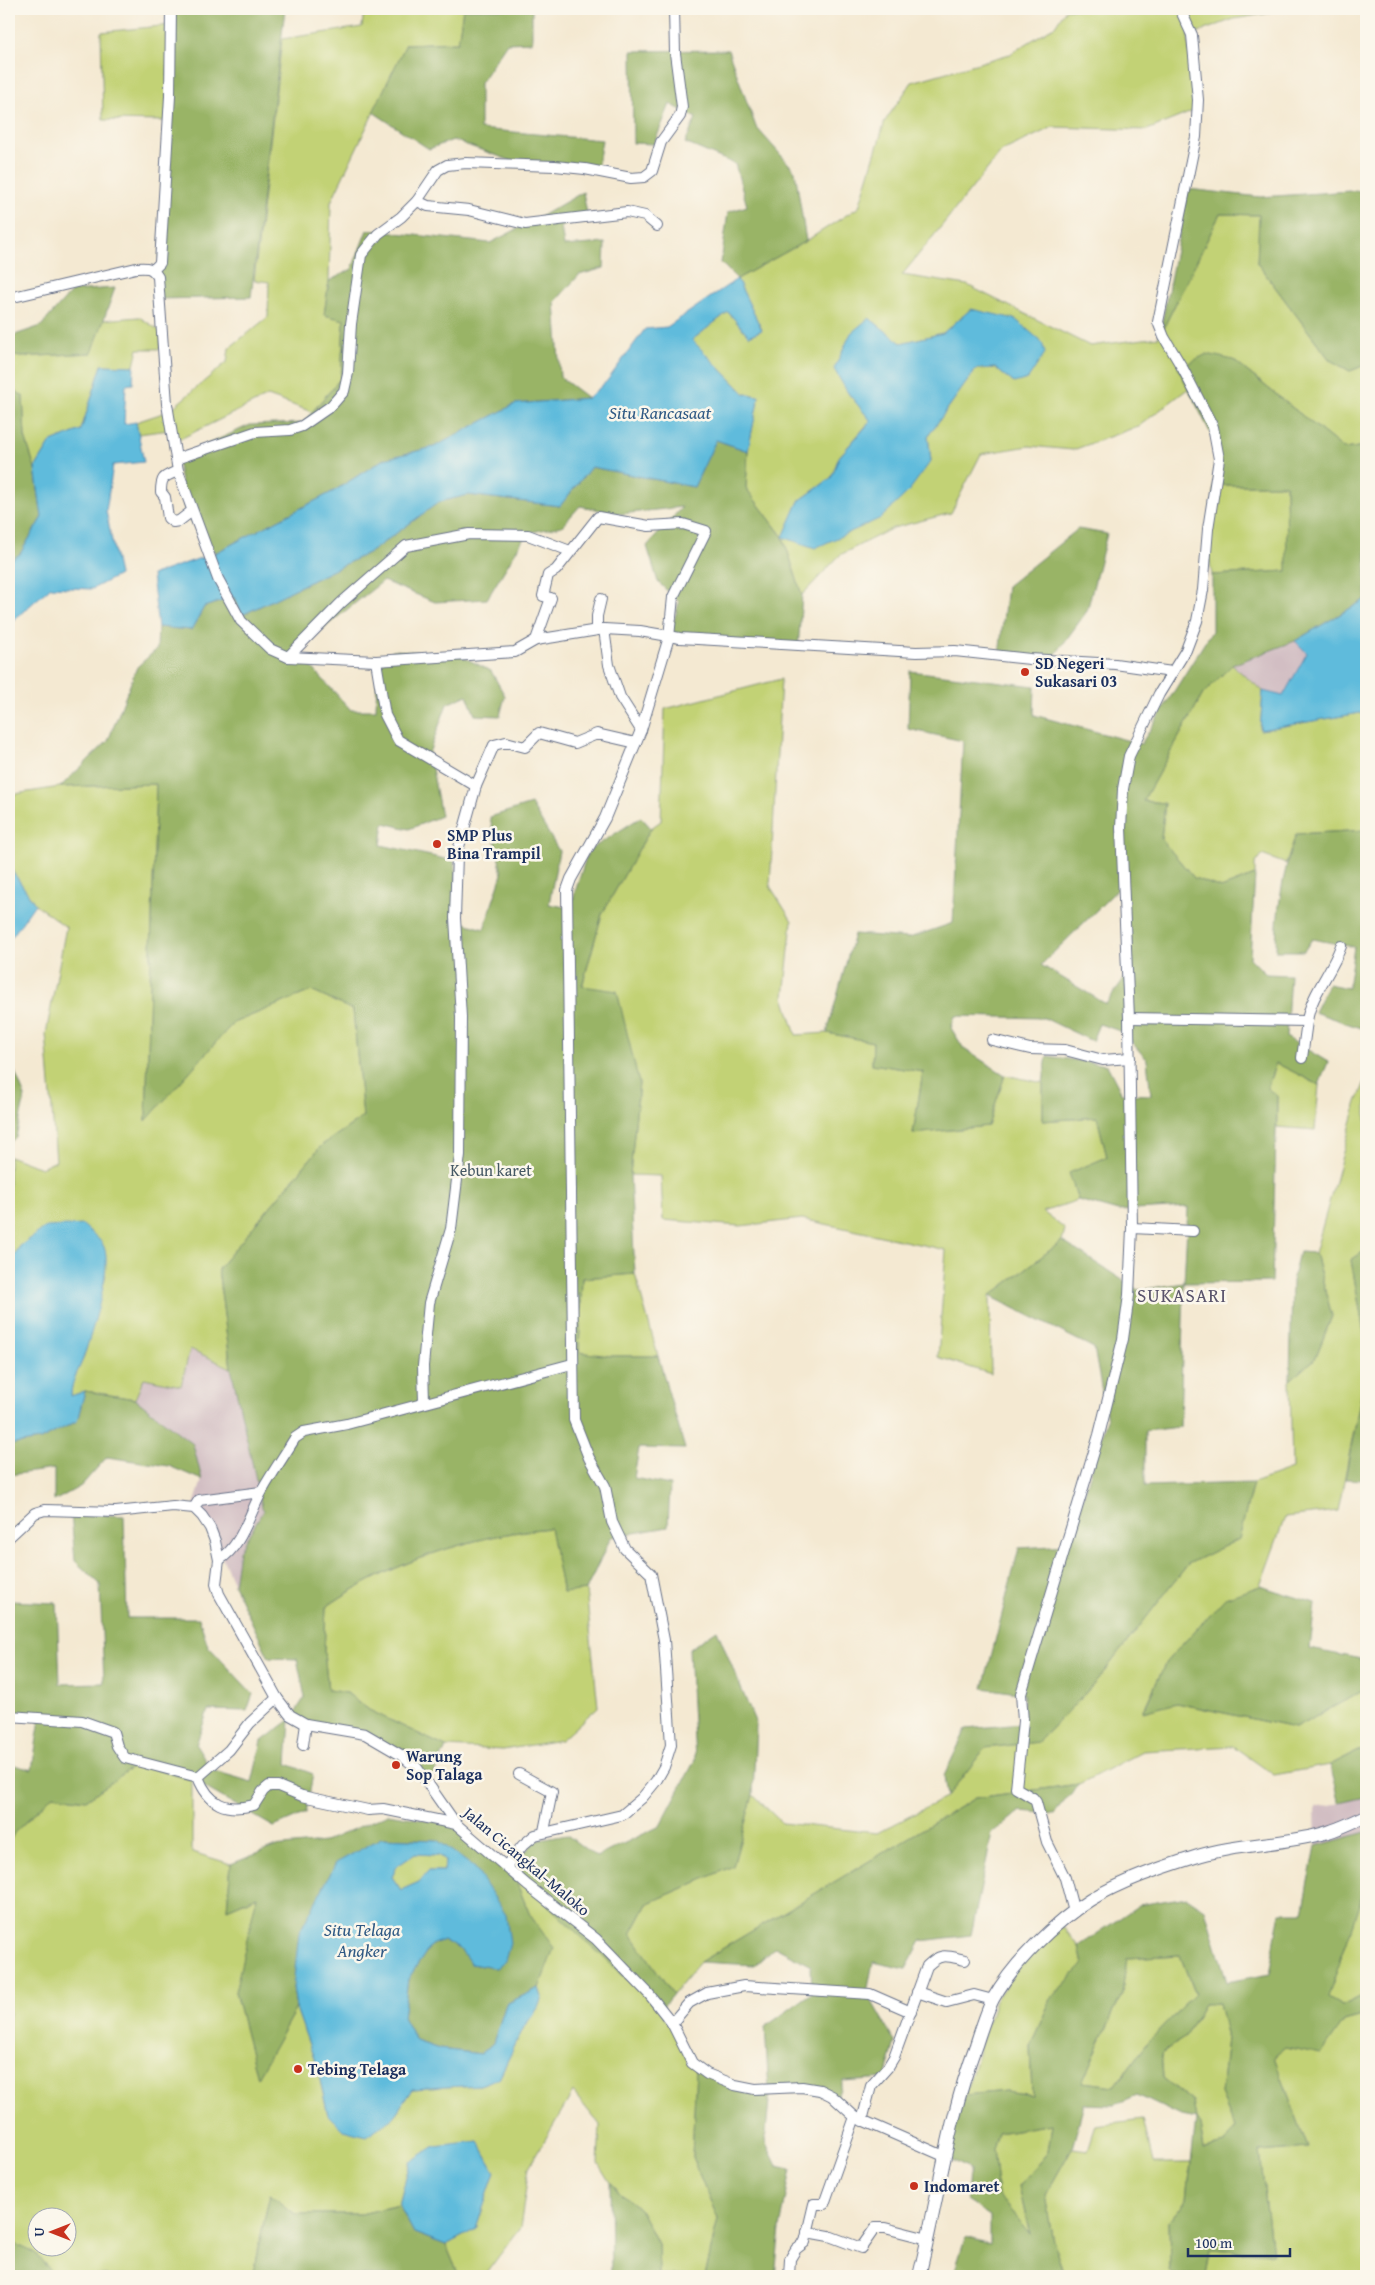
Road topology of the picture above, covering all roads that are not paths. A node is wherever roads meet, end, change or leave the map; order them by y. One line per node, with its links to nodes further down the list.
1 (171, 9): 6 (street)
2 (674, 9): 4 (street)
3 (1180, 9): 18 (street)
4 (417, 201): 5 (street); 8 (street)
5 (657, 226)
6 (154, 269): 7 (street); 8 (street)
7 (9, 298)
8 (176, 459): 9 (street)
9 (178, 471): 10 (street); 10 (street)
10 (192, 512): 16 (street)
11 (570, 550): 14 (street); 15 (street); 16 (street)
12 (601, 599): 13 (street)
13 (601, 630): 14 (street); 15 (street); 19 (street)
14 (670, 637): 18 (street); 19 (street)
15 (536, 640): 17 (street)
16 (288, 657): 17 (street)
17 (376, 660): 21 (street)
18 (1172, 672): 23 (street)
19 (641, 730): 20 (street)
20 (636, 743): 21 (street); 30 (street)
21 (476, 786): 31 (street)
22 (1341, 946): 24 (street)
23 (1129, 1018): 24 (street); 26 (street)
24 (1307, 1021): 27 (street)
25 (992, 1040): 26 (street)
26 (1130, 1058): 28 (street)
27 (1302, 1058)
28 (1132, 1228): 29 (street); 46 (street)
29 (1193, 1231)
30 (572, 1364): 31 (street); 44 (street)
31 (424, 1402): 32 (street)
32 (261, 1492): 33 (street); 35 (street)
33 (194, 1508): 34 (street); 35 (street, Jalan Cicangkal–Maloko)
34 (9, 1537)
35 (219, 1560): 36 (street, Jalan Cicangkal–Maloko)
36 (277, 1698): 38 (street, Jalan Cicangkal–Maloko); 41 (street)
37 (9, 1716): 41 (street)
38 (306, 1724): 39 (street); 43 (street, Jalan Cicangkal–Maloko)
39 (303, 1745)
40 (519, 1774): 44 (street)
41 (198, 1777): 43 (street)
42 (1366, 1816): 46 (main road)
43 (456, 1824): 45 (street, Jalan Cicangkal–Maloko)
44 (544, 1831): 45 (street)
45 (506, 1866): 51 (street, Jalan Cicangkal–Maloko)
46 (1074, 1912): 49 (main road)
47 (965, 1960): 48 (street)
48 (917, 1992): 49 (street); 50 (street)
49 (993, 2000): 53 (main road)
50 (911, 2012): 51 (street); 52 (street)
51 (672, 2023): 52 (street, Jalan Cicangkal–Maloko)
52 (858, 2119): 53 (street, Jalan Cicangkal–Maloko); 54 (street)
53 (944, 2156): 55 (main road)
54 (807, 2232): 55 (street); 56 (street)
55 (928, 2239): 57 (main road)
56 (789, 2276)
57 (919, 2276)

